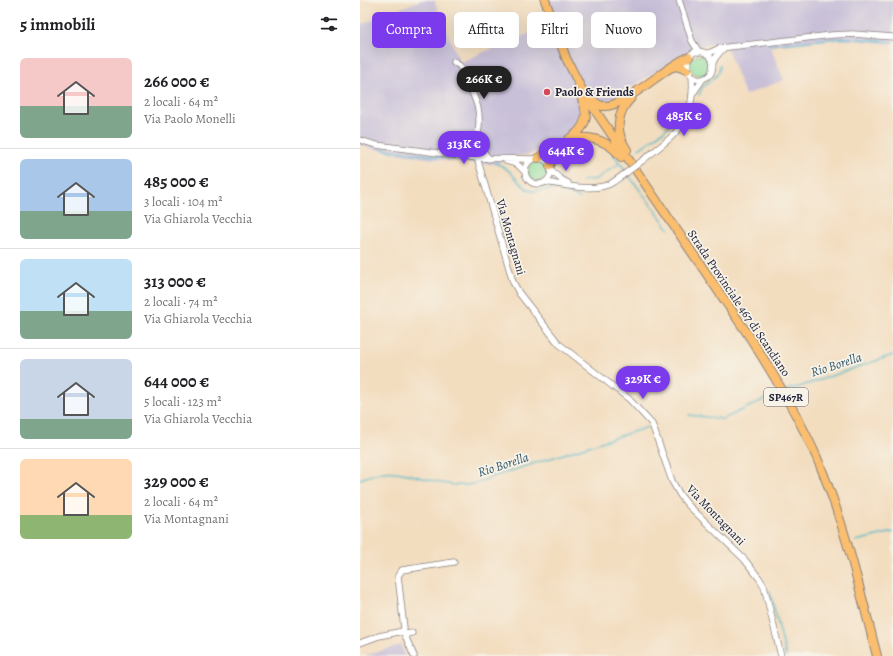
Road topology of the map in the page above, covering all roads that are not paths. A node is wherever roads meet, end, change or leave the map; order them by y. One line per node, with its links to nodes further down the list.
1 (545, 0): 4 (highway, Strada Provinciale 467 di Scandiano / SP467R)
2 (549, 0): 5 (highway, Strada Provinciale 467 di Scandiano / SP467R)
3 (679, 0): 7 (street)
4 (550, 12)
5 (553, 12)
6 (893, 37): 11 (street)
7 (692, 40): 12 (street); 14 (street)
8 (563, 48): 30 (highway)
9 (564, 48): 20 (highway)
10 (564, 48): 35 (highway, Strada Provinciale 467 di Scandiano / SP467R)
11 (724, 48): 13 (street); 16 (street)
12 (699, 52): 13 (street); 14 (street)
13 (707, 54): 16 (street)
14 (690, 56): 17 (highway); 18 (street)
15 (454, 62): 23 (street)
16 (713, 63): 19 (street)
17 (667, 69): 18 (highway); 20 (highway)
18 (690, 73): 19 (street); 21 (street)
19 (703, 79): 21 (street)
20 (639, 90): 35 (highway)
21 (693, 93): 34 (street, bridge)
22 (360, 140): 26 (street)
23 (478, 140): 24 (street); 25 (street)
24 (474, 147): 26 (street); 27 (street, Via Montagnani)
25 (482, 150): 27 (street); 28 (street)
26 (452, 155): 27 (street)
27 (477, 158): 28 (street); 41 (street, Via Montagnani)
28 (489, 159): 29 (street)
29 (500, 159): 30 (street); 32 (street)
30 (535, 159): 31 (street); 32 (street)
31 (550, 168): 33 (street); 34 (street); 35 (highway)
32 (524, 171): 33 (street)
33 (545, 182): 34 (street)
34 (572, 185)
35 (663, 211): 42 (highway, Strada Provinciale 467 di Scandiano / SP467R)
36 (454, 562): 37 (street)
37 (402, 632): 38 (street); 39 (street); 40 (street)
38 (412, 633)
39 (360, 643)
40 (414, 656)
41 (781, 656)
42 (877, 656)

